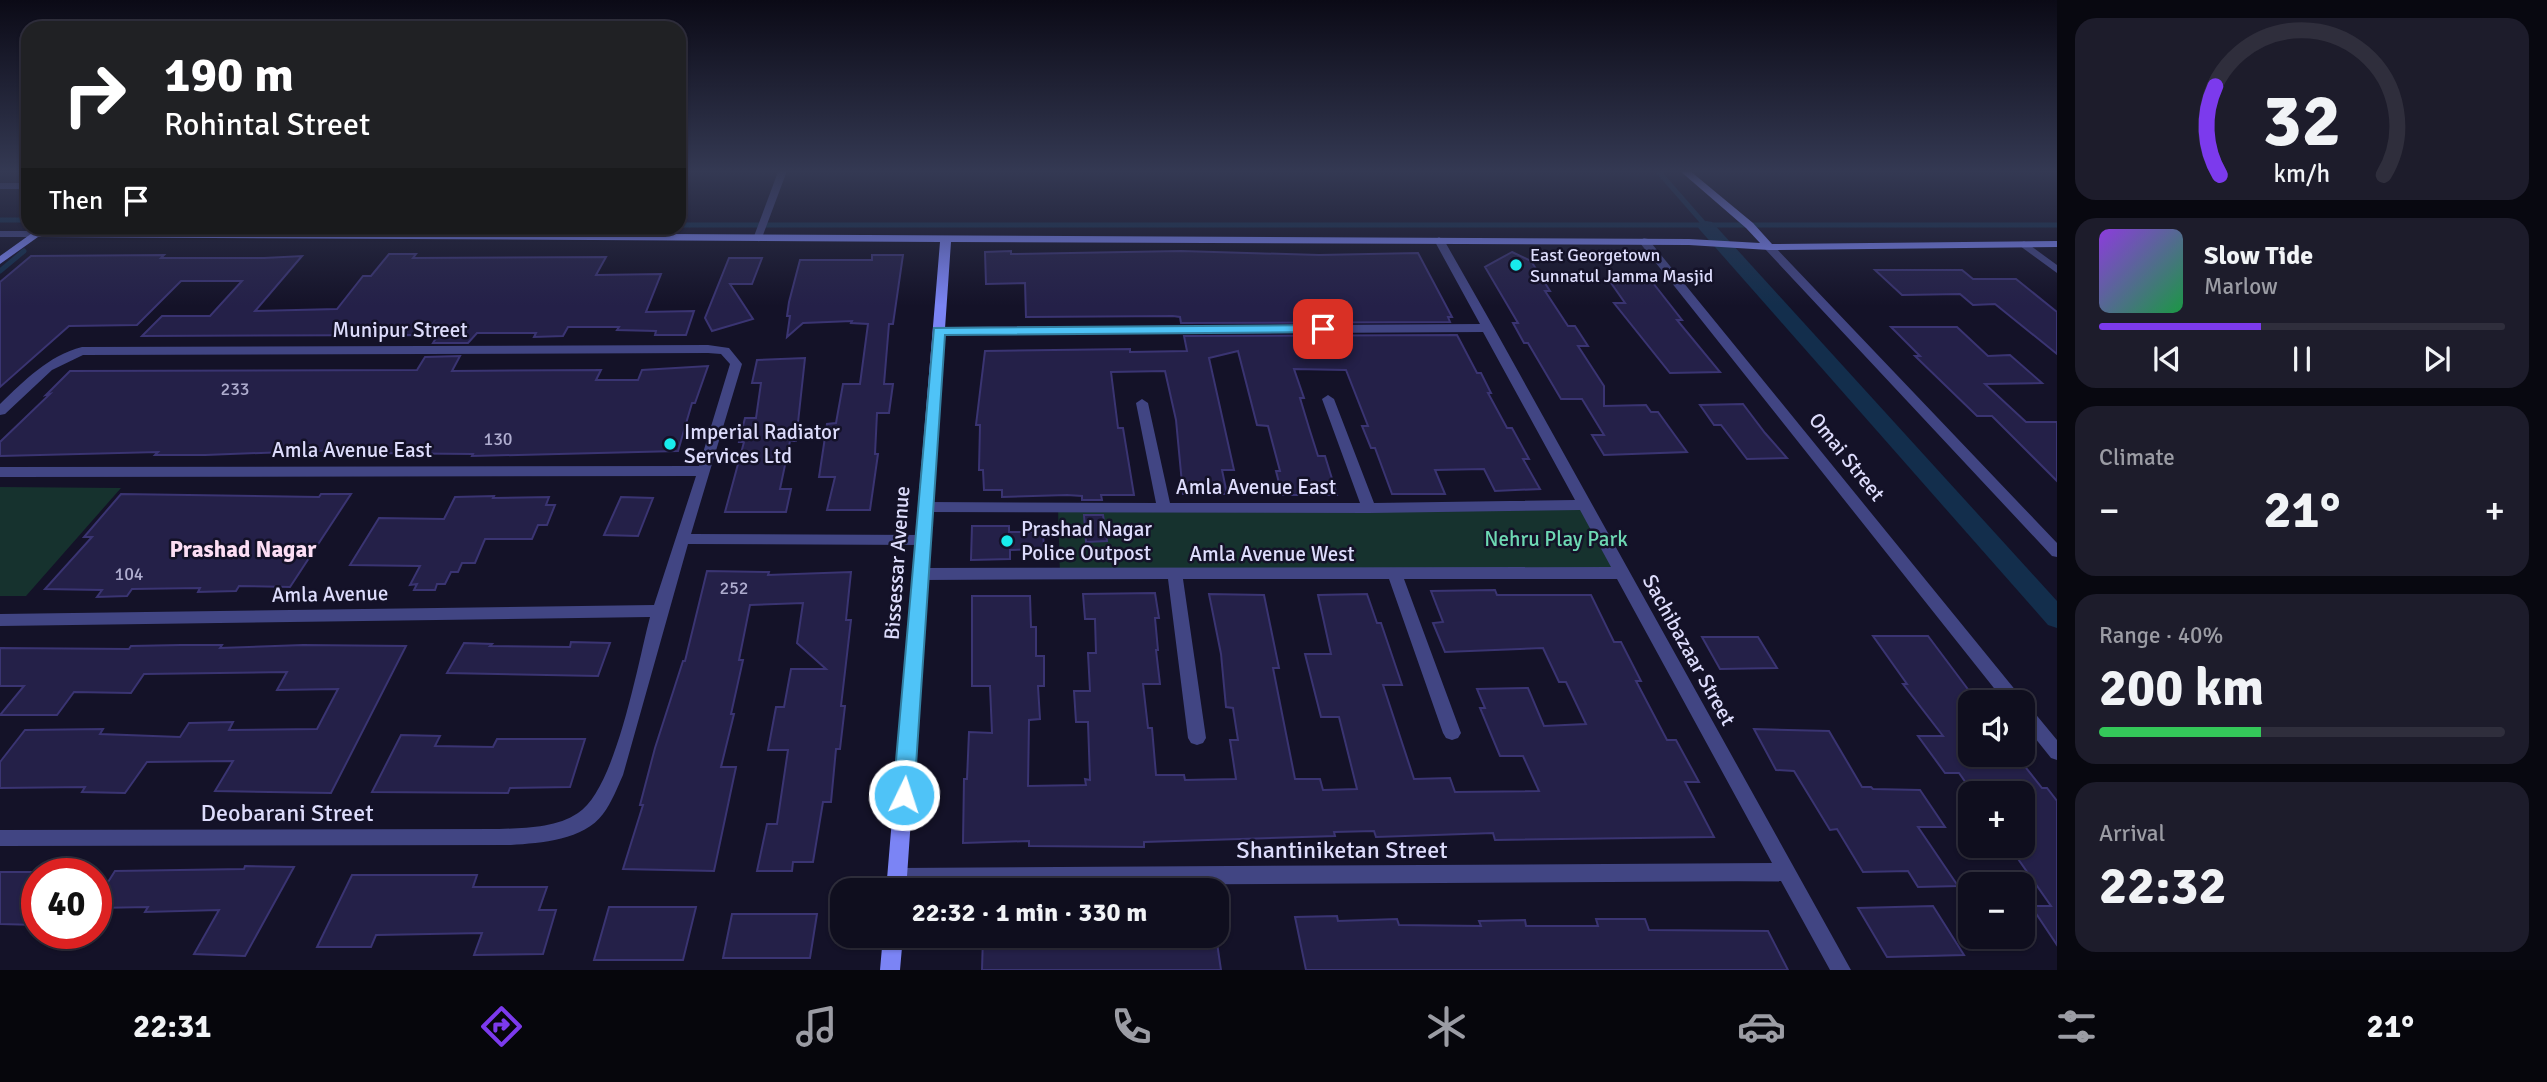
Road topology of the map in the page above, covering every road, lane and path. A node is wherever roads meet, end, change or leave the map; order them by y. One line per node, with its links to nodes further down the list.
1 (766, 215): 5 (lane)
2 (1736, 215): 13 (street)
3 (21, 232): 6 (street)
4 (686, 233): 5 (street)
5 (760, 233): 8 (street)
6 (0, 234)
7 (34, 235): 14 (street)
8 (946, 238): 9 (street); 17 (street, Bissessar Avenue)
9 (1439, 240): 10 (street); 16 (street, Sachibazaar Street)
10 (1644, 241): 13 (street); 36 (street, Omai Street)
11 (2024, 244): 12 (street); 13 (street); 15 (street)
12 (2057, 244)
13 (1769, 247): 29 (street)
14 (0, 261)
15 (2057, 270)
16 (1488, 328): 17 (street); 23 (street, Sachibazaar Street)
17 (939, 331): 24 (street, Bissessar Avenue)
18 (1328, 399): 26 (street)
19 (1142, 403): 25 (street)
20 (0, 411): 21 (street, Munipur Street)
21 (704, 471): 22 (street, Amla Avenue East); 27 (street)
22 (0, 472)
23 (1585, 505): 26 (street, Amla Avenue East); 30 (street, Sachibazaar Street)
24 (926, 507): 25 (street, Amla Avenue East); 28 (street, Bissessar Avenue)
25 (1164, 507): 26 (street, Amla Avenue East)
26 (1369, 508)
27 (684, 539): 28 (street); 34 (street)
28 (923, 540): 31 (street, Bissessar Avenue)
29 (2054, 546)
30 (1623, 573): 33 (street, Amla Avenue West); 42 (street, Sachibazaar Street)
31 (920, 574): 32 (street, Amla Avenue West); 43 (street, Bissessar Avenue)
32 (1175, 575): 33 (street, Amla Avenue West); 39 (street)
33 (1395, 575): 38 (street)
34 (660, 611): 35 (street, Amla Avenue); 41 (street, Deobarani Street)
35 (0, 620)
36 (2005, 690)
37 (2035, 726): 40 (street)
38 (1452, 733)
39 (1197, 738)
40 (2057, 753)
41 (0, 838)
42 (1787, 872): 44 (street, Shantiniketan Street); 47 (street, Sachibazaar Street)
43 (897, 878)
44 (1229, 880)
45 (892, 948): 46 (street)
46 (890, 970)
47 (1842, 970)

